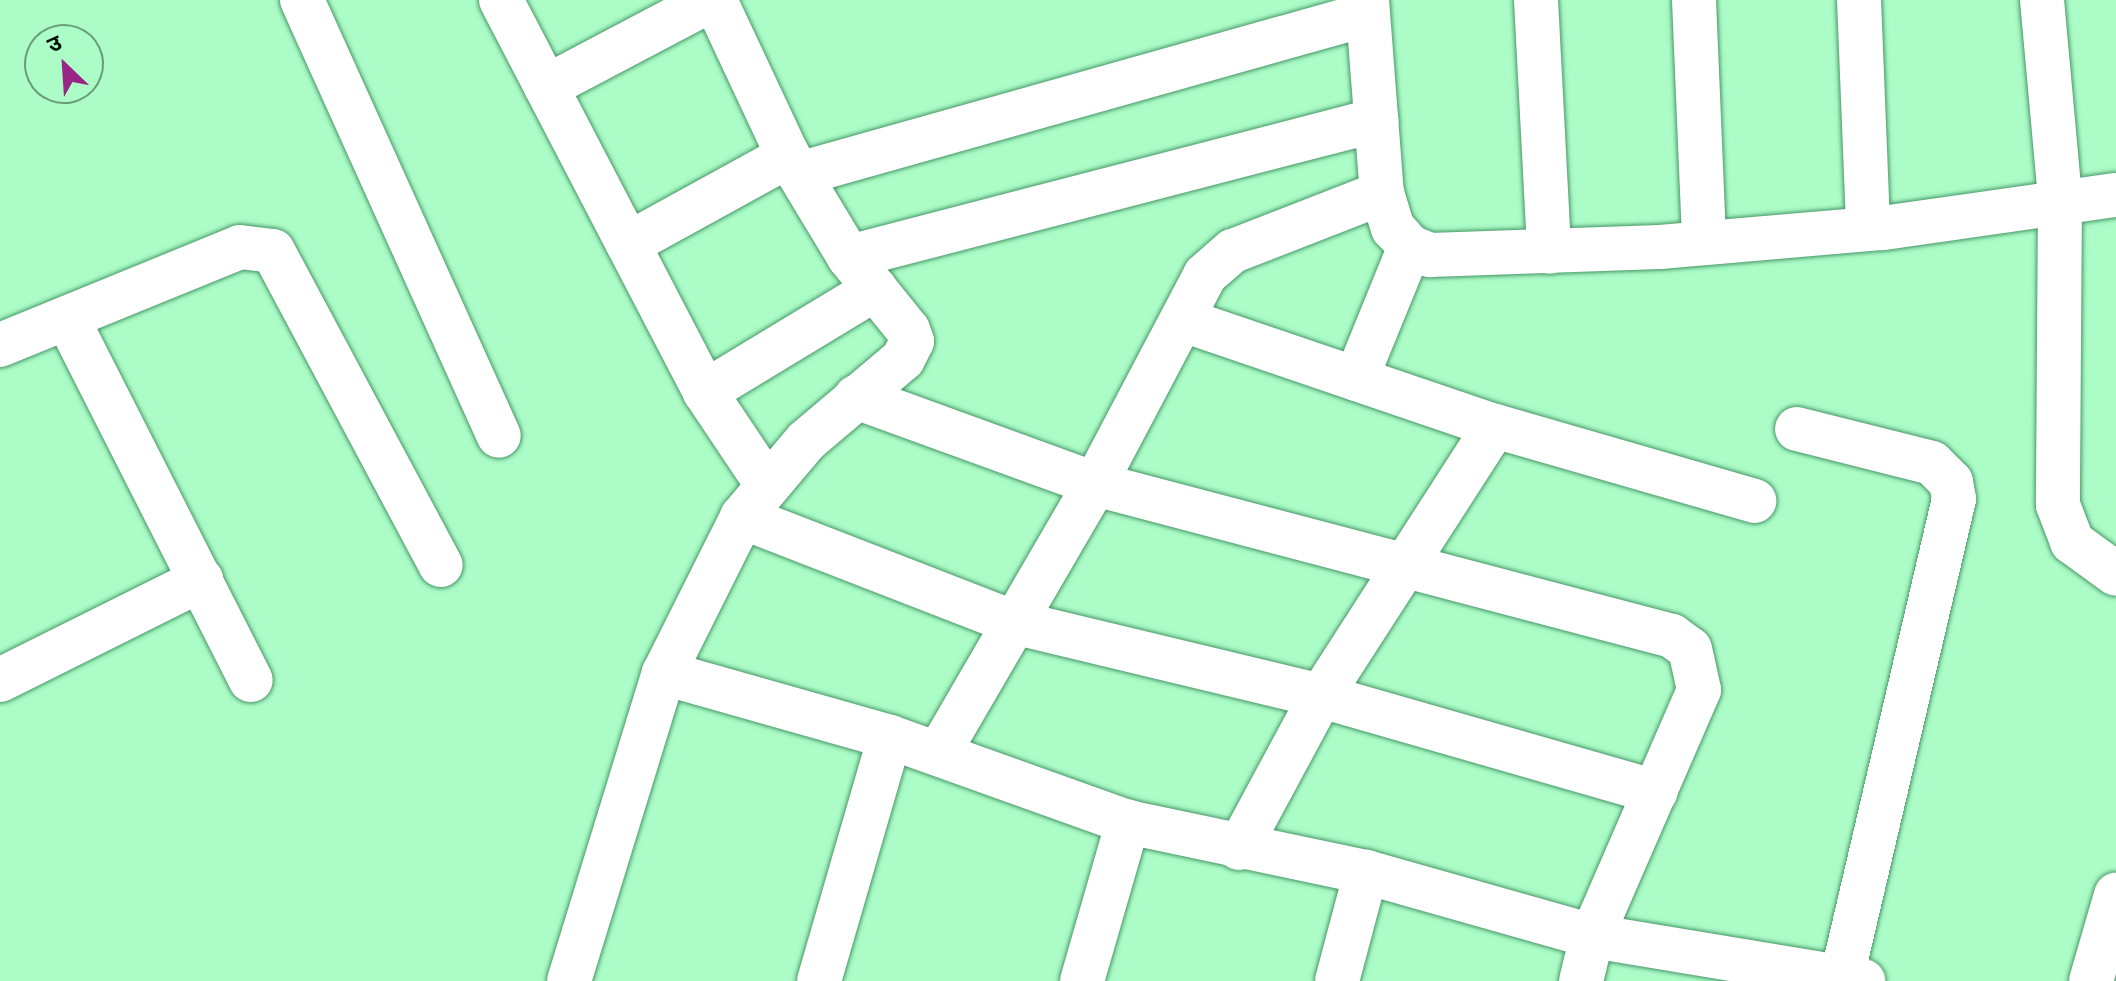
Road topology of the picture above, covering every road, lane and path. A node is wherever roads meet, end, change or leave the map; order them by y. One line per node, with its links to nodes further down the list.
1 (501, 0): 9 (street)
2 (713, 0): 9 (street); 11 (street)
3 (1536, 0): 19 (street)
4 (1694, 0): 16 (street)
5 (1859, 0): 15 (street)
6 (2042, 0): 14 (street)
7 (303, 4): 29 (street)
8 (1368, 7): 10 (street); 11 (street)
9 (546, 87): 17 (street)
10 (1377, 120): 12 (street); 20 (street)
11 (794, 165): 17 (street); 20 (street)
12 (1382, 193): 18 (street); 22 (street)
13 (2116, 195): 14 (street)
14 (2060, 199): 15 (street); 35 (street)
15 (1868, 229): 16 (street)
16 (1704, 243): 19 (street)
17 (628, 244): 25 (street)
18 (1410, 247): 19 (street); 24 (street)
19 (1549, 252)
20 (862, 273): 25 (street); 26 (street)
21 (67, 318): 23 (street); 34 (street); 36 (street)
22 (1183, 320): 24 (street); 30 (street)
23 (0, 345)
24 (1356, 379): 27 (street)
25 (705, 392): 31 (street)
26 (856, 397): 30 (street); 31 (street)
27 (1495, 426): 32 (street); 33 (street)
28 (1797, 429): 50 (street)
29 (499, 436)
30 (1095, 484): 33 (street); 37 (street)
31 (754, 500): 37 (street); 38 (street)
32 (1754, 501)
33 (1407, 564): 41 (street); 44 (street)
34 (441, 565)
35 (2116, 574)
36 (201, 580): 39 (street); 40 (street)
37 (1013, 622): 41 (street); 43 (street)
38 (664, 673): 42 (street); 51 (street)
39 (0, 680)
40 (251, 680)
41 (1321, 696): 44 (street); 46 (street)
42 (890, 737): 43 (street); 52 (street)
43 (938, 754): 45 (street)
44 (1655, 792): 49 (street)
45 (1128, 822): 46 (street); 53 (street)
46 (1239, 848): 47 (street)
47 (1366, 872): 49 (street); 54 (street)
48 (2116, 895): 56 (street)
49 (1592, 936): 50 (street); 55 (street)
50 (1849, 980)
51 (569, 981)
52 (819, 981)
53 (1082, 981)
54 (1337, 981)
55 (1581, 981)
56 (2091, 981)

